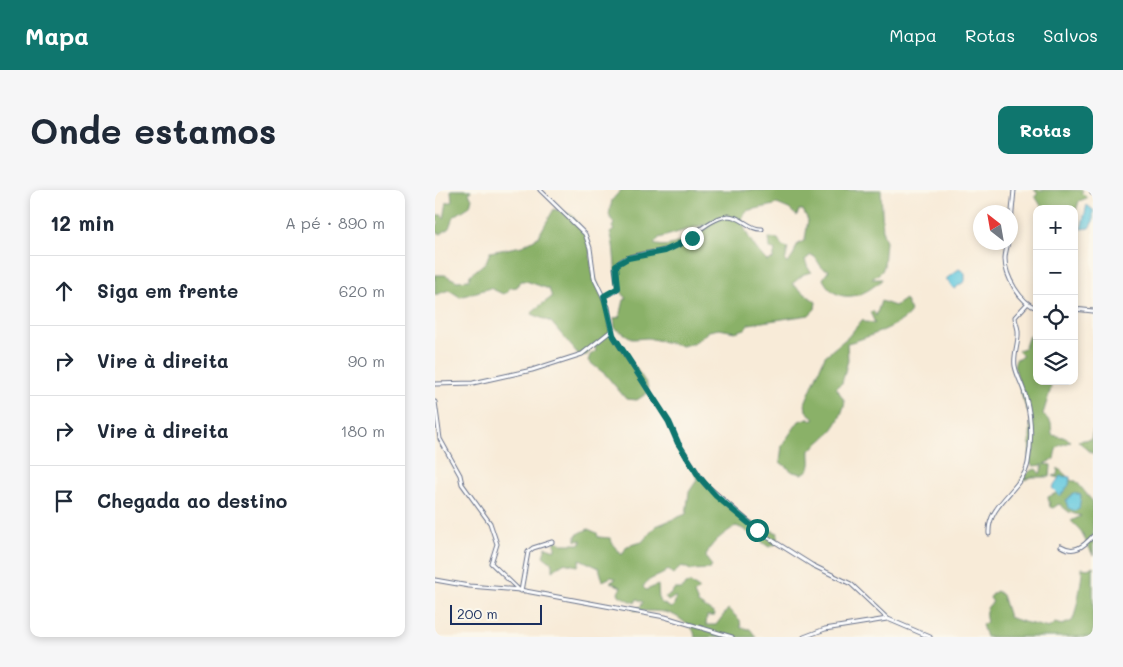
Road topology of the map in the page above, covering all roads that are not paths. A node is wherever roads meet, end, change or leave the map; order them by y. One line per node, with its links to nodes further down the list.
1 (540, 190): 6 (street)
2 (1015, 190): 3 (street)
3 (1013, 205)
4 (763, 229): 6 (street)
5 (1007, 250): 7 (street)
6 (604, 296): 11 (street)
7 (1027, 304): 8 (street); 14 (street)
8 (1033, 306)
9 (1078, 309): 10 (street)
10 (1093, 311)
11 (611, 331): 12 (street); 20 (street)
12 (435, 384)
13 (435, 402): 19 (street)
14 (989, 534)
15 (1093, 536): 17 (street)
16 (552, 542): 19 (street)
17 (1061, 546)
18 (435, 580): 19 (street)
19 (520, 591): 21 (street)
20 (888, 619): 22 (street); 23 (street)
21 (732, 637)
22 (804, 637)
23 (930, 637)

